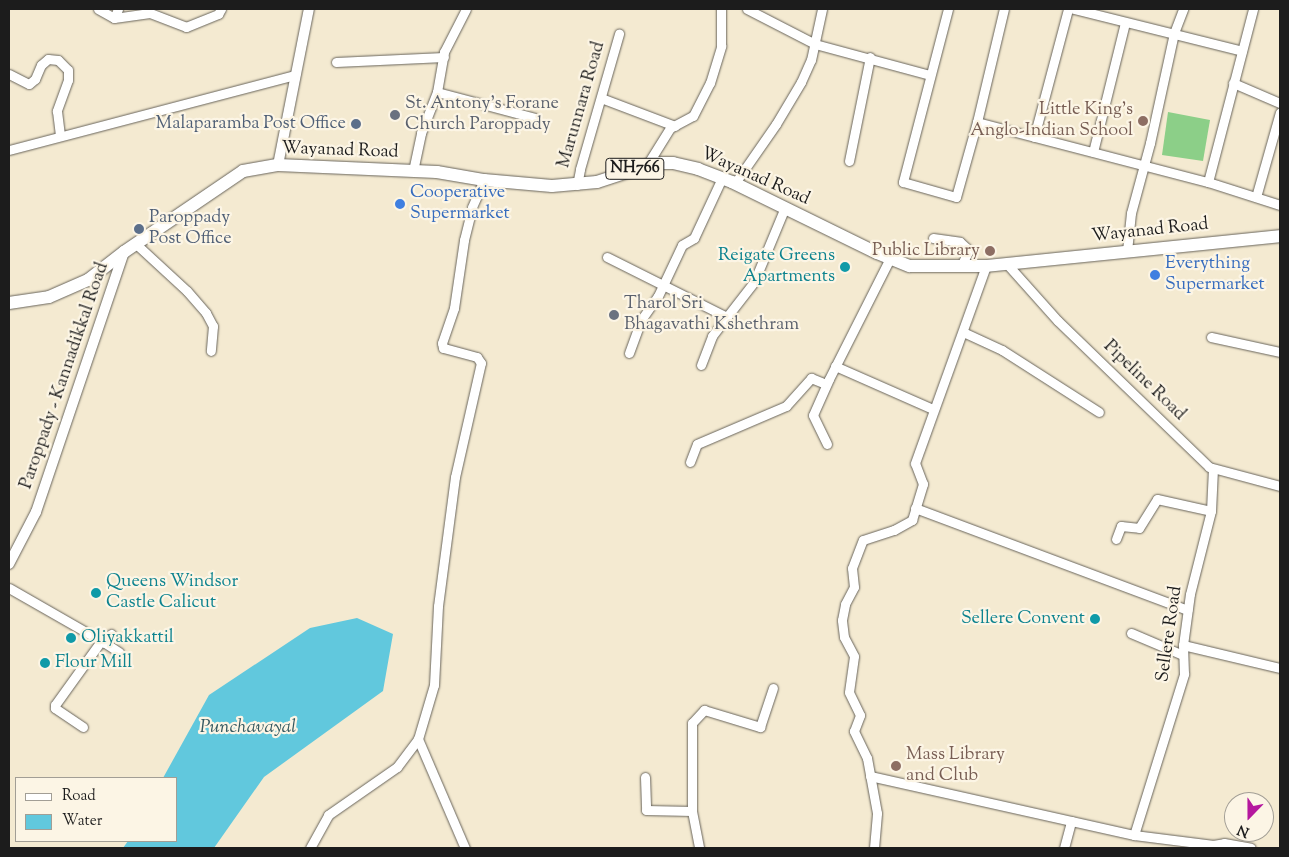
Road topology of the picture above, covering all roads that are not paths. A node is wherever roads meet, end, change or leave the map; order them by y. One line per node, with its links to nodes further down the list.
1 (98, 9): 15 (street)
2 (118, 9): 15 (street)
3 (221, 9): 15 (street)
4 (309, 9): 25 (main road)
5 (466, 9): 22 (street)
6 (721, 9): 34 (street)
7 (747, 9): 19 (street)
8 (822, 9): 19 (street)
9 (948, 9): 26 (street)
10 (1004, 9): 33 (street)
11 (1068, 9): 36 (street)
12 (1074, 9): 16 (street)
13 (1183, 9): 17 (street)
14 (1253, 9): 20 (street)
15 (114, 18)
16 (1125, 23): 17 (street); 38 (street)
17 (1174, 33): 20 (street); 42 (street)
18 (619, 34): 29 (street, Marunnara Road)
19 (815, 44): 21 (street); 47 (street)
20 (1242, 51): 27 (street)
21 (870, 57): 26 (street); 39 (street)
22 (444, 58): 23 (street); 28 (street)
23 (336, 62)
24 (9, 74): 35 (street)
25 (295, 75): 35 (street); 40 (main road)
26 (930, 75): 33 (street)
27 (1233, 83): 30 (street); 46 (street)
28 (437, 92): 32 (street); 43 (street)
29 (601, 98): 34 (street); 48 (street, Marunnara Road)
30 (1280, 103)
31 (1280, 112): 49 (street)
32 (535, 118)
33 (977, 122): 36 (street)
34 (675, 126): 41 (street)
35 (60, 136): 37 (street)
36 (1034, 136): 38 (street)
37 (9, 150)
38 (1093, 152): 42 (street)
39 (849, 161)
40 (278, 165): 43 (highway, Wayanad Road / NH766); 54 (highway, Wayanad Road / NH766)
41 (647, 165): 44 (highway, Wayanad Road / NH766); 48 (highway, Wayanad Road / NH766)
42 (1144, 167): 46 (street); 55 (street)
43 (413, 171): 45 (highway, Wayanad Road / NH766)
44 (722, 178): 47 (highway, Wayanad Road / NH766); 62 (street)
45 (484, 180): 48 (highway, Wayanad Road / NH766); 94 (street)
46 (1208, 182): 49 (street)
47 (735, 183): 51 (highway, Wayanad Road / NH766)
48 (577, 186)
49 (1256, 197): 50 (street)
50 (1280, 205)
51 (785, 207): 58 (highway, Wayanad Road / NH766); 64 (street)
52 (1280, 236): 55 (highway, Wayanad Road / NH766)
53 (933, 238): 60 (street)
54 (136, 244): 56 (highway, Wayanad Road / NH766); 67 (street)
55 (1127, 251): 59 (highway, Wayanad Road / NH766)
56 (124, 252): 63 (highway, Wayanad Road / NH766); 82 (main road, Paroppady - Kannadikkal Road)
57 (607, 257): 62 (street)
58 (890, 258): 60 (highway, Wayanad Road / NH766); 71 (street)
59 (1007, 264): 61 (highway, Wayanad Road / NH766); 77 (street, Pipeline Road)
60 (961, 266): 61 (highway, Wayanad Road / NH766)
61 (986, 266): 65 (street)
62 (663, 285): 64 (street); 69 (street)
63 (9, 303)
64 (727, 317): 70 (street)
65 (962, 332): 73 (street); 74 (street)
66 (1211, 337): 68 (street)
67 (211, 351)
68 (1280, 352)
69 (628, 353)
70 (701, 365)
71 (835, 366): 72 (street); 73 (street)
72 (826, 384): 75 (street); 76 (street)
73 (933, 409): 79 (street)
74 (1099, 412)
75 (827, 444)
76 (690, 462)
77 (1213, 469): 78 (street, Pipeline Road); 80 (street, Sellere Road)
78 (1280, 486)
79 (915, 508): 84 (street); 95 (street)
80 (1211, 511): 81 (street); 84 (street, Sellere Road)
81 (1116, 539)
82 (9, 564)
83 (9, 588): 87 (street)
84 (1188, 610): 88 (street, Sellere Road)
85 (1131, 633): 90 (street)
86 (111, 634): 87 (street)
87 (103, 642): 89 (street); 93 (street)
88 (1183, 645): 90 (street, Sellere Road); 91 (street)
89 (119, 652)
90 (1183, 655): 99 (street, Sellere Road)
91 (1280, 668)
92 (772, 688): 97 (street)
93 (83, 727)
94 (418, 739): 100 (street); 101 (street)
95 (870, 776): 98 (street); 103 (street)
96 (646, 777): 97 (street)
97 (692, 812): 102 (street)
98 (1071, 821): 99 (street); 104 (street)
99 (1134, 835): 105 (street)
100 (310, 848)
101 (466, 848)
102 (699, 848)
103 (874, 848)
104 (1064, 848)
105 (1251, 848)

